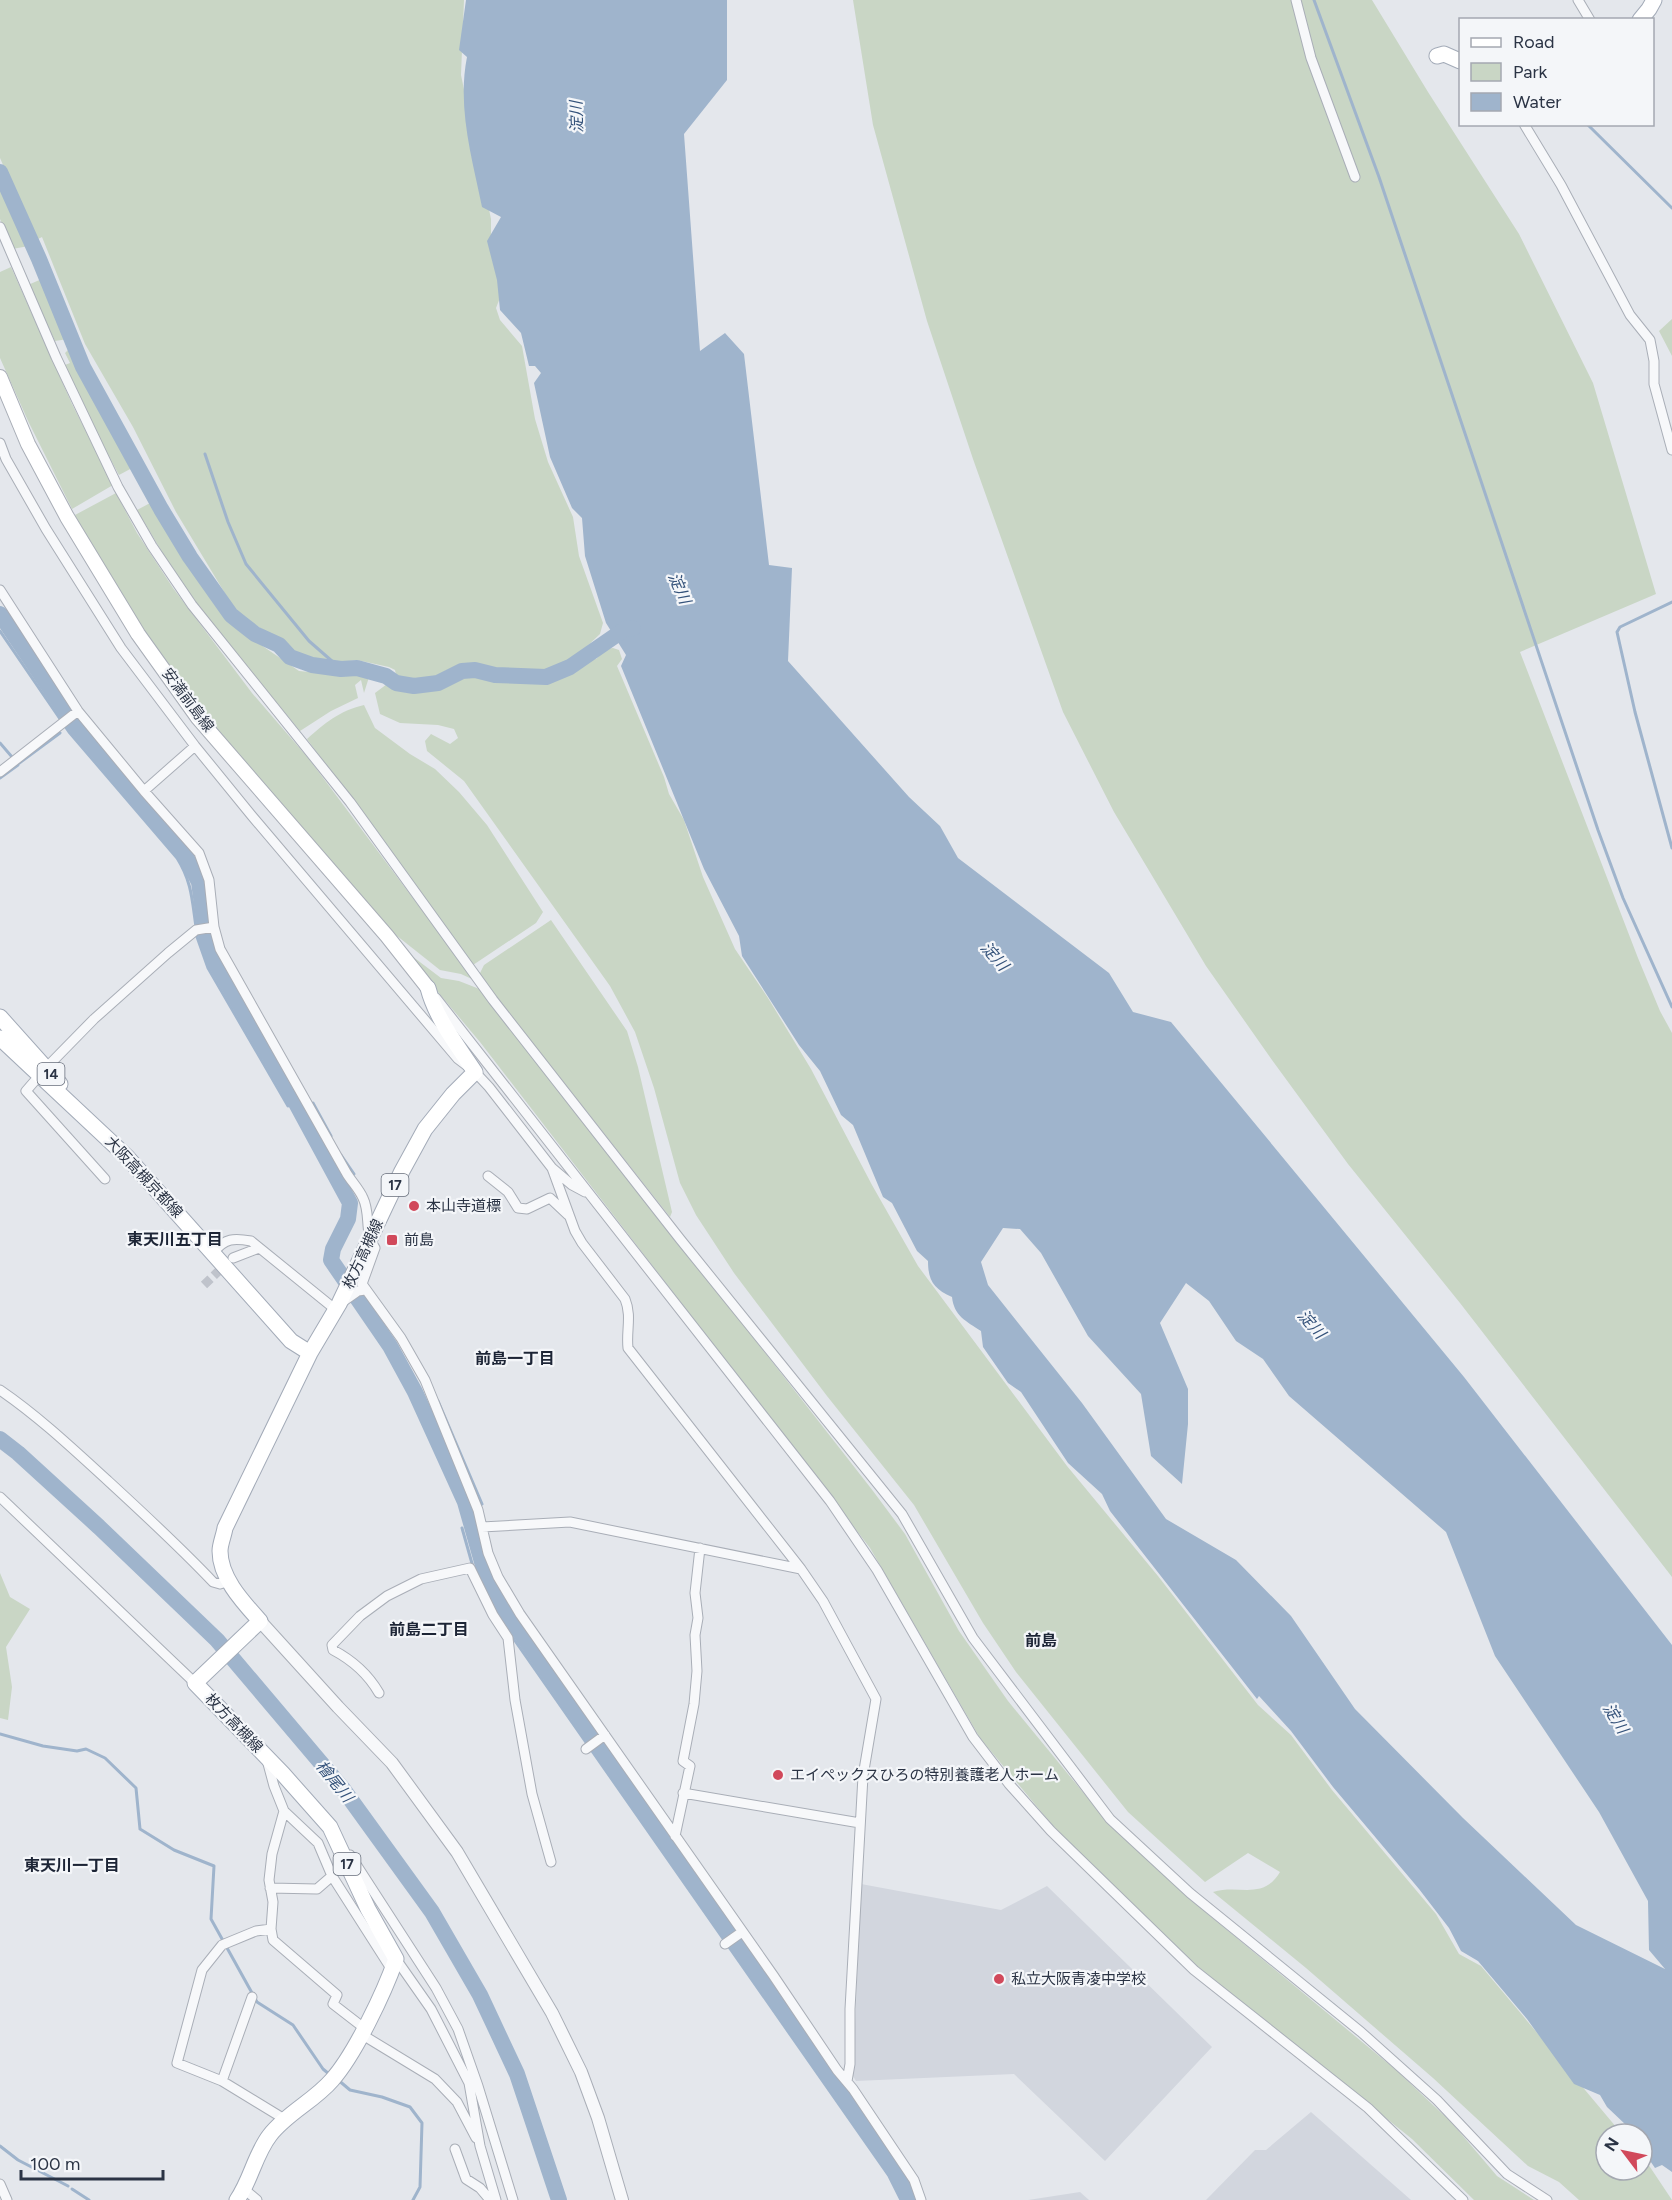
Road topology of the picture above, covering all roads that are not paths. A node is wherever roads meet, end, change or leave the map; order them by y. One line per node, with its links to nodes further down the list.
1 (1296, 0): 9 (street)
2 (1578, 0): 4 (street)
3 (1654, 0): 5 (main road)
4 (1589, 18)
5 (1642, 18)
6 (1437, 56): 7 (main road)
7 (1459, 61)
8 (1525, 126): 13 (street)
9 (1355, 177)
10 (0, 227): 81 (street)
11 (0, 377): 21 (main road, 安満前島線)
12 (0, 443): 17 (street)
13 (1672, 450)
14 (0, 590): 15 (street)
15 (4, 607): 16 (street)
16 (78, 711): 18 (street); 19 (street)
17 (195, 746): 19 (street); 25 (street)
18 (0, 772)
19 (144, 791): 20 (street)
20 (214, 927): 24 (street); 31 (street)
21 (428, 988): 25 (main road); 29 (street)
22 (0, 1017): 24 (main road, 大阪高槻京都線 / 14)
23 (0, 1038): 24 (main road, 大阪高槻京都線 / 14)
24 (42, 1072): 28 (street); 33 (main road, 大阪高槻京都線 / 14)
25 (475, 1072): 26 (street); 31 (main road, 枚方高槻線 / 17)
26 (552, 1168): 29 (street); 30 (street)
27 (488, 1176): 30 (street)
28 (105, 1179)
29 (589, 1194): 80 (street)
30 (569, 1216): 42 (street)
31 (369, 1241): 35 (street); 36 (main road, 枚方高槻線 / 17)
32 (259, 1248): 33 (street); 34 (street); 36 (street)
33 (214, 1252): 37 (main road, 大阪高槻京都線 / 14)
34 (233, 1258)
35 (365, 1290): 36 (street); 40 (street)
36 (337, 1307): 37 (main road, 枚方高槻線 / 17)
37 (310, 1353): 44 (main road, 枚方高槻線 / 17)
38 (0, 1390): 44 (street)
39 (0, 1497): 47 (street)
40 (482, 1527): 41 (street); 43 (street)
41 (700, 1548): 42 (street); 52 (street)
42 (801, 1569): 54 (street)
43 (498, 1577): 45 (street); 49 (street)
44 (230, 1581): 46 (main road, 枚方高槻線 / 17)
45 (480, 1587): 48 (street); 57 (street)
46 (260, 1621): 47 (main road, 枚方高槻線); 78 (street)
47 (195, 1683): 51 (main road, 枚方高槻線 / 17)
48 (379, 1693)
49 (605, 1735): 50 (street); 56 (street)
50 (586, 1749)
51 (267, 1757): 53 (street); 55 (main road, 枚方高槻線 / 17)
52 (683, 1793): 54 (street); 56 (street)
53 (284, 1811): 58 (street); 59 (street)
54 (860, 1823): 67 (street)
55 (330, 1827): 63 (main road, 枚方高槻線 / 17); 77 (street)
56 (675, 1836): 61 (street)
57 (551, 1862)
58 (333, 1876): 59 (street); 63 (street)
59 (270, 1888): 60 (street)
60 (271, 1929): 65 (street); 66 (street)
61 (742, 1932): 62 (street); 67 (street)
62 (725, 1944)
63 (394, 1965): 65 (main road); 69 (street)
64 (252, 1997): 66 (street)
65 (362, 2031): 68 (main road); 69 (street)
66 (222, 2081): 68 (street)
67 (847, 2081): 79 (street)
68 (286, 2120): 72 (main road)
69 (480, 2146): 76 (street)
70 (455, 2149): 75 (street)
71 (0, 2184): 73 (street)
72 (240, 2194): 74 (street)
73 (7, 2200)
74 (257, 2200)
75 (490, 2200)
76 (496, 2200)
77 (513, 2200)
78 (622, 2200)
79 (921, 2200)
80 (1463, 2200)
81 (1547, 2200)

